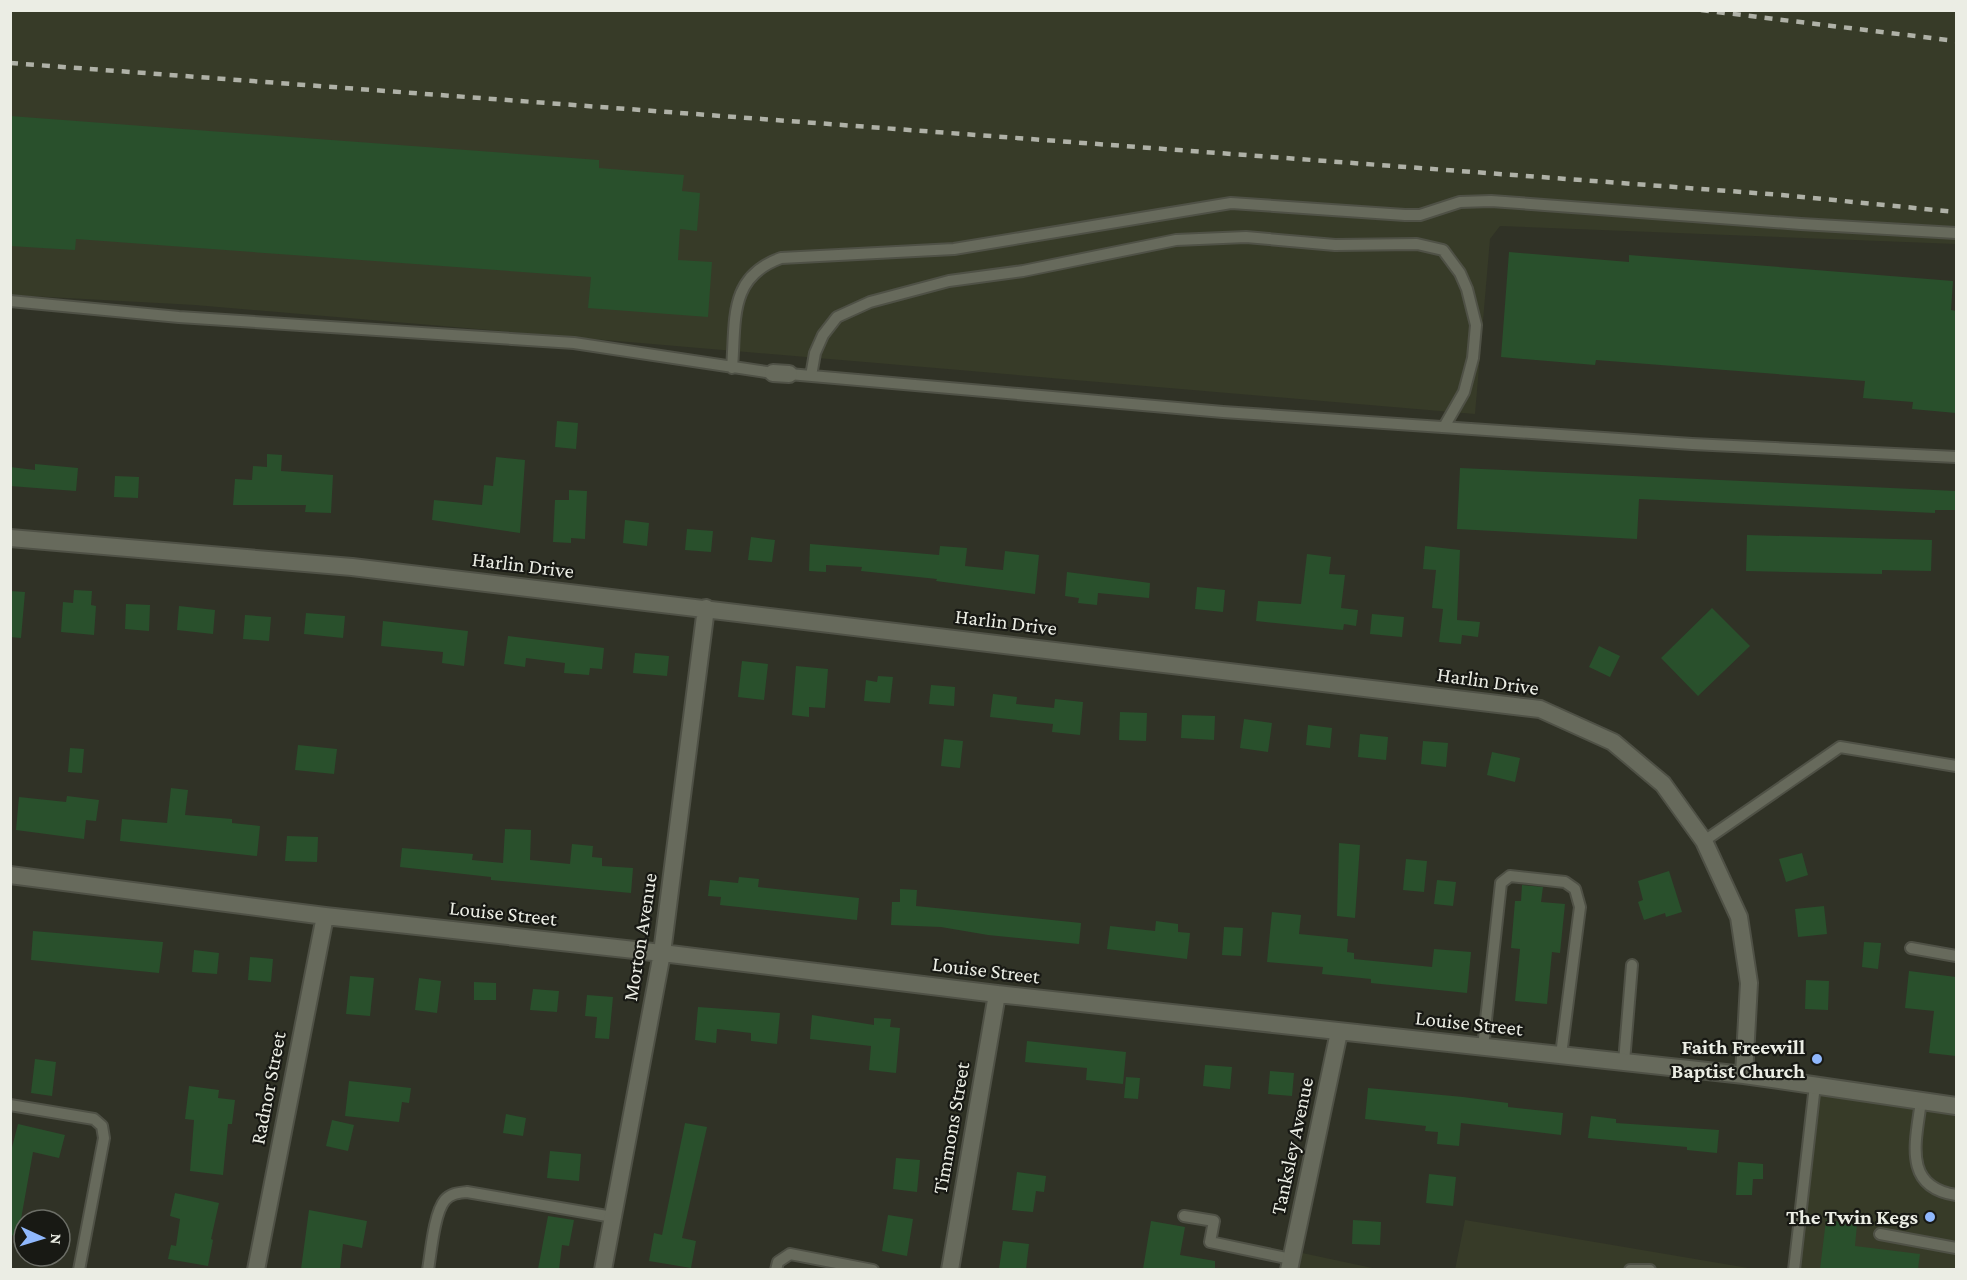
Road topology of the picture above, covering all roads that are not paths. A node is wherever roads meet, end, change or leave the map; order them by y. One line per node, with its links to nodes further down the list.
1 (1956, 233): 3 (lane)
2 (10, 301): 3 (lane)
3 (732, 368): 4 (lane)
4 (811, 376): 5 (lane); 5 (lane)
5 (1444, 427): 6 (lane)
6 (1956, 457)
7 (10, 538): 8 (street, Harlin Drive)
8 (706, 608): 10 (street, Harlin Drive); 14 (street, Morton Avenue)
9 (1956, 766): 10 (lane)
10 (1704, 841): 22 (street, Harlin Drive)
11 (10, 875): 12 (street, Louise Street)
12 (325, 916): 14 (street, Louise Street); 34 (street, Radnor Street)
13 (1911, 948): 15 (lane)
14 (662, 953): 17 (street, Louise Street); 29 (street, Morton Avenue)
15 (1956, 956)
16 (1632, 965): 21 (lane)
17 (997, 994): 18 (street, Louise Street); 39 (street, Timmons Street)
18 (1339, 1032): 19 (street, Louise Street); 32 (street, Tanksley Avenue)
19 (1483, 1047): 20 (street, Louise Street); 20 (lane)
20 (1561, 1056): 21 (street, Louise Street)
21 (1624, 1062): 22 (street, Louise Street)
22 (1744, 1075): 23 (street, Louise Street)
23 (1815, 1085): 24 (street, Louise Street); 42 (lane)
24 (1921, 1101): 26 (street, Louise Street); 27 (lane)
25 (10, 1105): 33 (lane)
26 (1956, 1106)
27 (1956, 1195)
28 (1184, 1216): 32 (lane)
29 (613, 1217): 35 (lane); 36 (street, Morton Avenue)
30 (1880, 1234): 31 (lane)
31 (1956, 1248)
32 (1290, 1264)
33 (79, 1269)
34 (256, 1269)
35 (428, 1269)
36 (603, 1269)
37 (776, 1269): 38 (lane)
38 (873, 1269)
39 (950, 1269)
40 (1630, 1269): 41 (lane)
41 (1650, 1269)
42 (1794, 1269)

